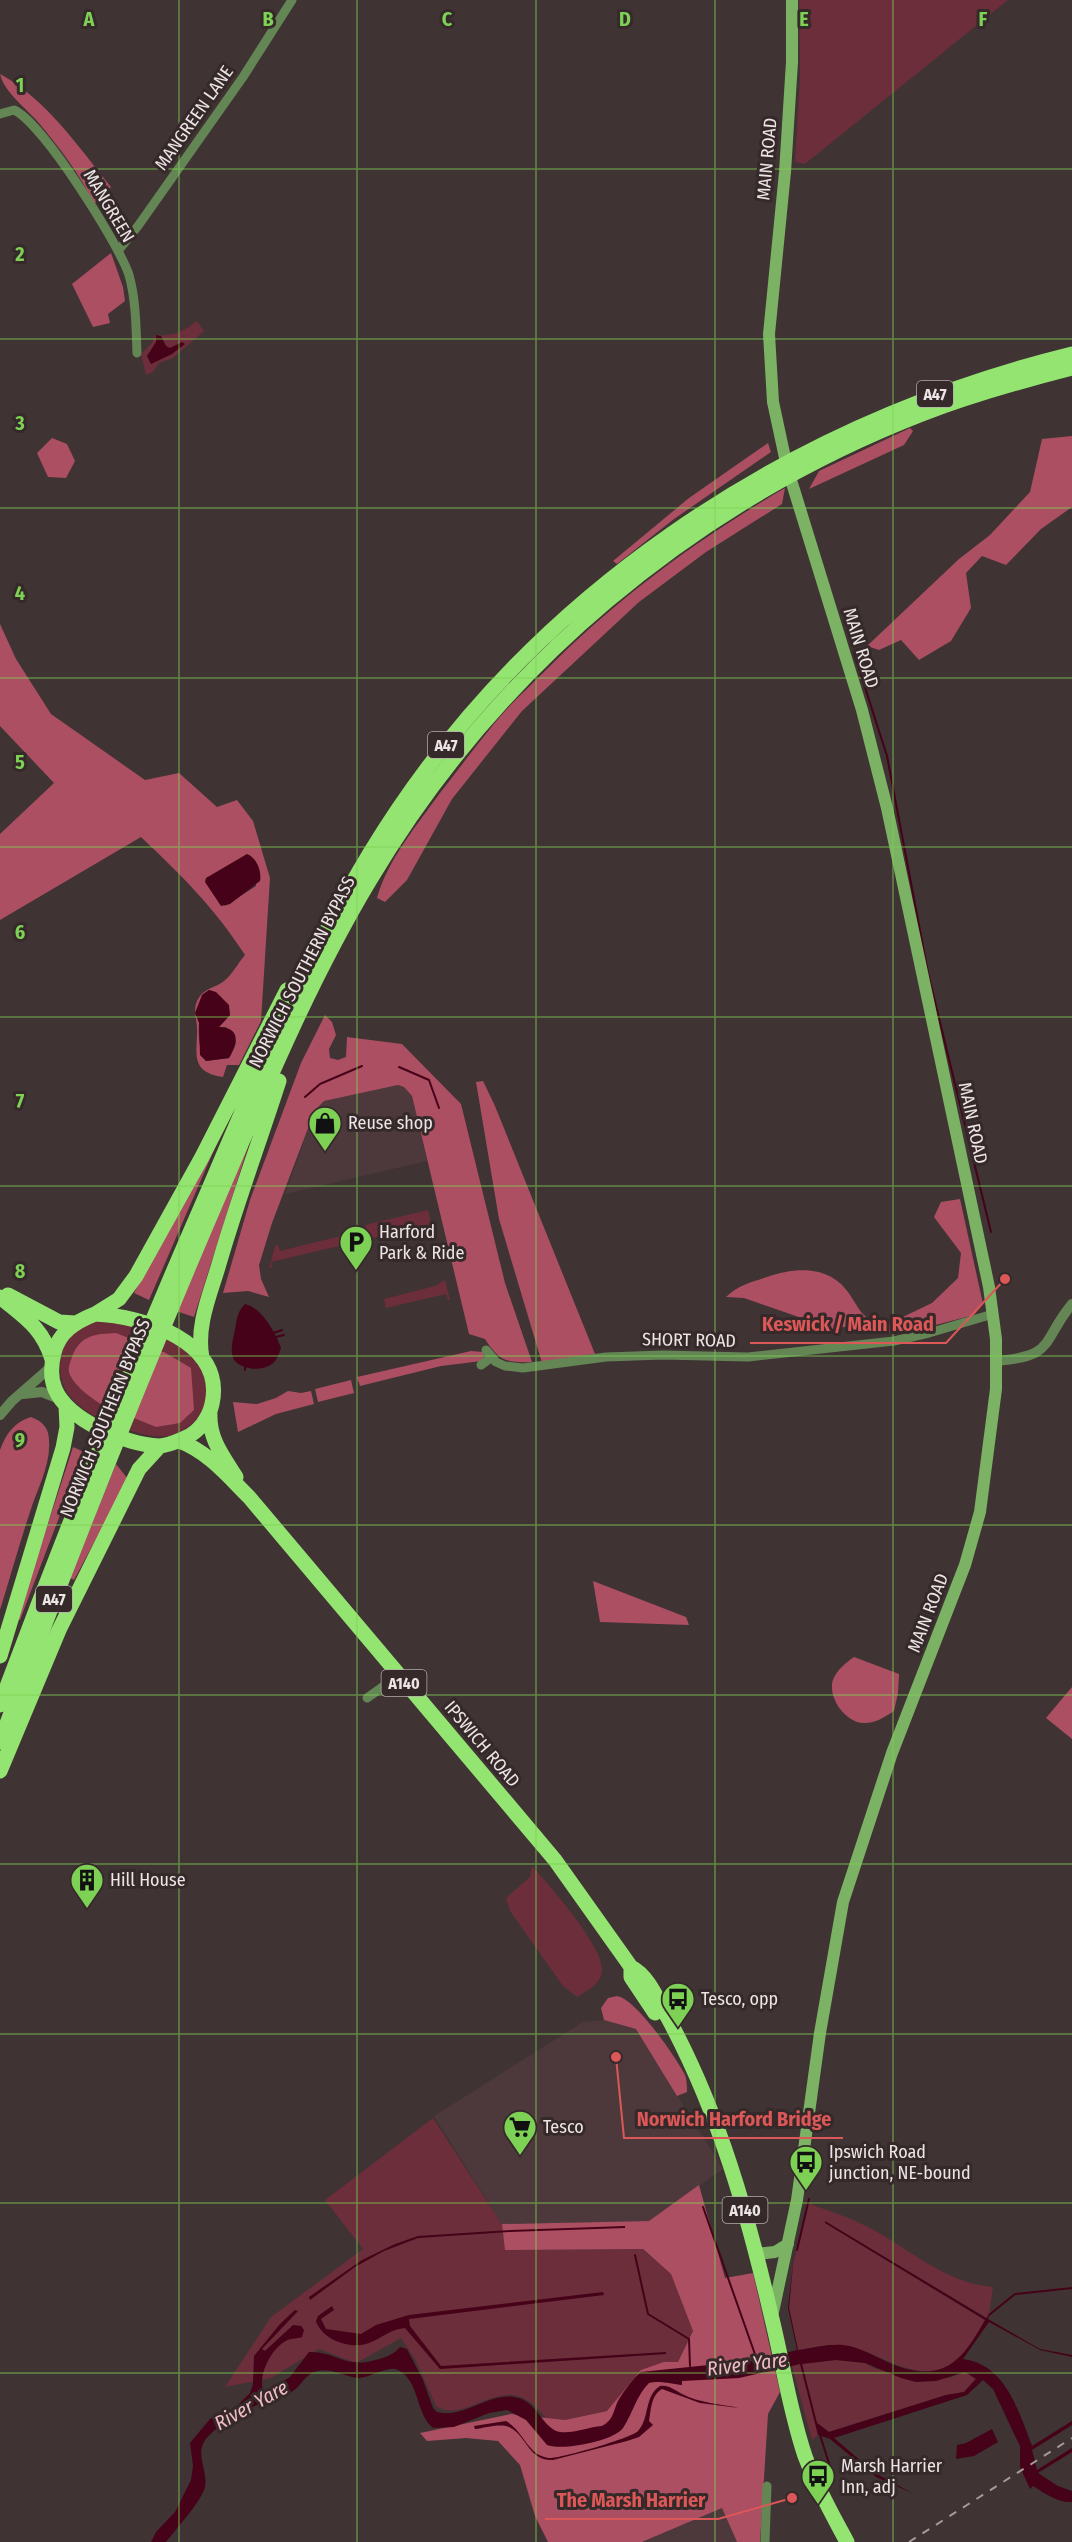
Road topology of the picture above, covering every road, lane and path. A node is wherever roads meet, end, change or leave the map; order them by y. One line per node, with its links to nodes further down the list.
1 (292, 0): 4 (street, MANGREEN LANE)
2 (792, 0): 17 (main road, MAIN ROAD)
3 (0, 114): 4 (street, MANGREEN)
4 (118, 251): 5 (street, MANGREEN)
5 (137, 353)
6 (1072, 354): 8 (highway, NORWICH SOUTHERN BYPASS / A47)
7 (1072, 368): 8 (highway, NORWICH SOUTHERN BYPASS / A47)
8 (806, 459): 9 (highway, NORWICH SOUTHERN BYPASS / A47)
9 (772, 478): 10 (highway, NORWICH SOUTHERN BYPASS / A47); 11 (highway, NORWICH SOUTHERN BYPASS / A47)
10 (425, 772): 14 (highway, NORWICH SOUTHERN BYPASS / A47); 16 (highway, A47)
11 (368, 882): 14 (highway, NORWICH SOUTHERN BYPASS / A47); 19 (highway, A47)
12 (0, 1291): 18 (highway)
13 (0, 1297): 21 (highway)
14 (166, 1303): 29 (highway, NORWICH SOUTHERN BYPASS / A47)
15 (1072, 1304): 20 (street)
16 (95, 1314): 18 (highway); 19 (highway)
17 (993, 1314): 20 (main road, MAIN ROAD); 22 (street, SHORT ROAD)
18 (75, 1323): 21 (highway)
19 (202, 1358): 25 (highway)
20 (996, 1361): 37 (main road, MAIN ROAD)
21 (52, 1362): 23 (street); 24 (highway)
22 (481, 1365)
23 (20, 1395): 24 (street); 26 (street)
24 (64, 1403): 28 (highway); 31 (highway, A47)
25 (210, 1414): 27 (highway); 30 (highway, IPSWICH ROAD / A140)
26 (0, 1415)
27 (179, 1441): 28 (highway); 30 (highway, IPSWICH ROAD / A140)
28 (160, 1446): 36 (highway, A47)
29 (104, 1454): 34 (highway, NORWICH SOUTHERN BYPASS / A47); 35 (highway, NORWICH SOUTHERN BYPASS / A47)
30 (249, 1497): 32 (highway, IPSWICH ROAD / A140)
31 (0, 1656)
32 (398, 1676): 33 (street); 38 (highway, IPSWICH ROAD / A140)
33 (367, 1698)
34 (0, 1705)
35 (0, 1742)
36 (0, 1771)
37 (787, 2249): 38 (main road); 39 (main road, MAIN ROAD)
38 (758, 2259): 39 (highway, IPSWICH ROAD / A140)
39 (772, 2318): 42 (highway, IPSWICH ROAD / A140)
40 (767, 2486): 41 (street)
41 (765, 2542)
42 (847, 2542)

